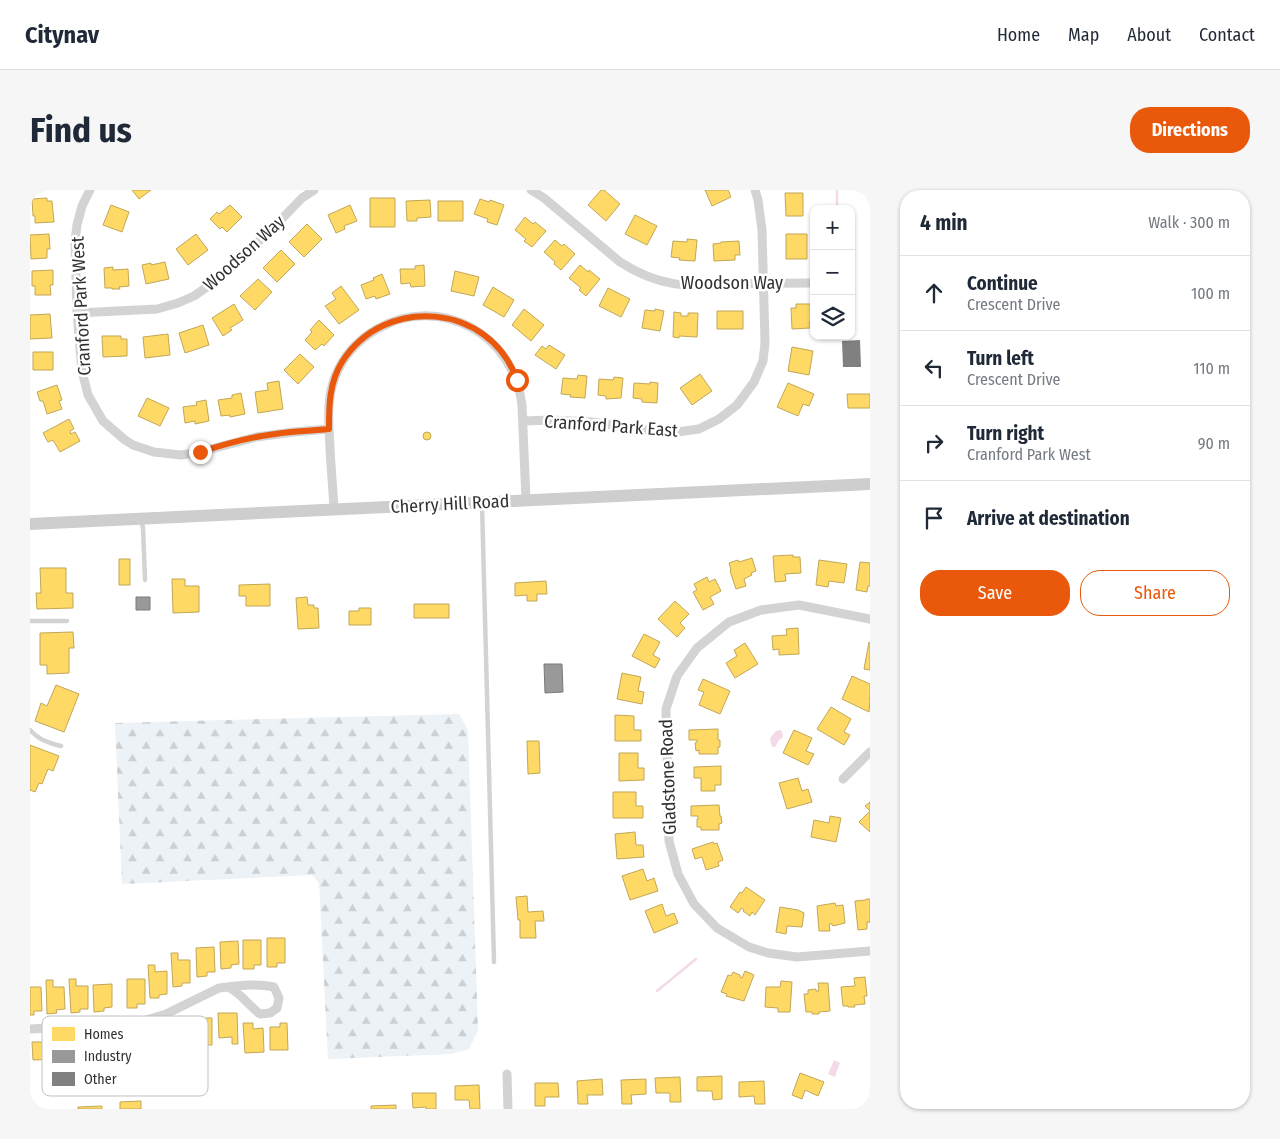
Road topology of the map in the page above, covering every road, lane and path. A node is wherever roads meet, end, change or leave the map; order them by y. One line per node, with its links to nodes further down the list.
1 (90, 190): 7 (street, Cranford Park West)
2 (314, 190): 7 (street, Woodson Way)
3 (531, 190): 6 (street, Woodson Way)
4 (755, 190): 6 (street, Cranford Park East)
5 (810, 282): 6 (street, Woodson Way)
6 (764, 284): 8 (street, Cranford Park East)
7 (78, 313): 9 (street, Cranford Park West)
8 (524, 422): 9 (street); 11 (street)
9 (329, 429): 13 (street)
10 (870, 484): 11 (main road, Cherry Hill Road)
11 (526, 500): 12 (main road, Cherry Hill Road)
12 (482, 503): 13 (main road, Cherry Hill Road); 25 (lane)
13 (334, 509): 14 (main road, Cherry Hill Road)
14 (141, 518): 15 (main road, Cherry Hill Road); 16 (lane)
15 (30, 524)
16 (145, 580)
17 (870, 618): 24 (street, Gladstone Road)
18 (30, 621): 19 (lane)
19 (67, 621)
20 (30, 730): 21 (lane)
21 (61, 746)
22 (870, 752): 23 (street)
23 (843, 779)
24 (870, 951)
25 (494, 962)
26 (228, 987): 26 (street); 27 (street)
27 (160, 1016)
28 (507, 1074): 29 (street)
29 (508, 1109)

